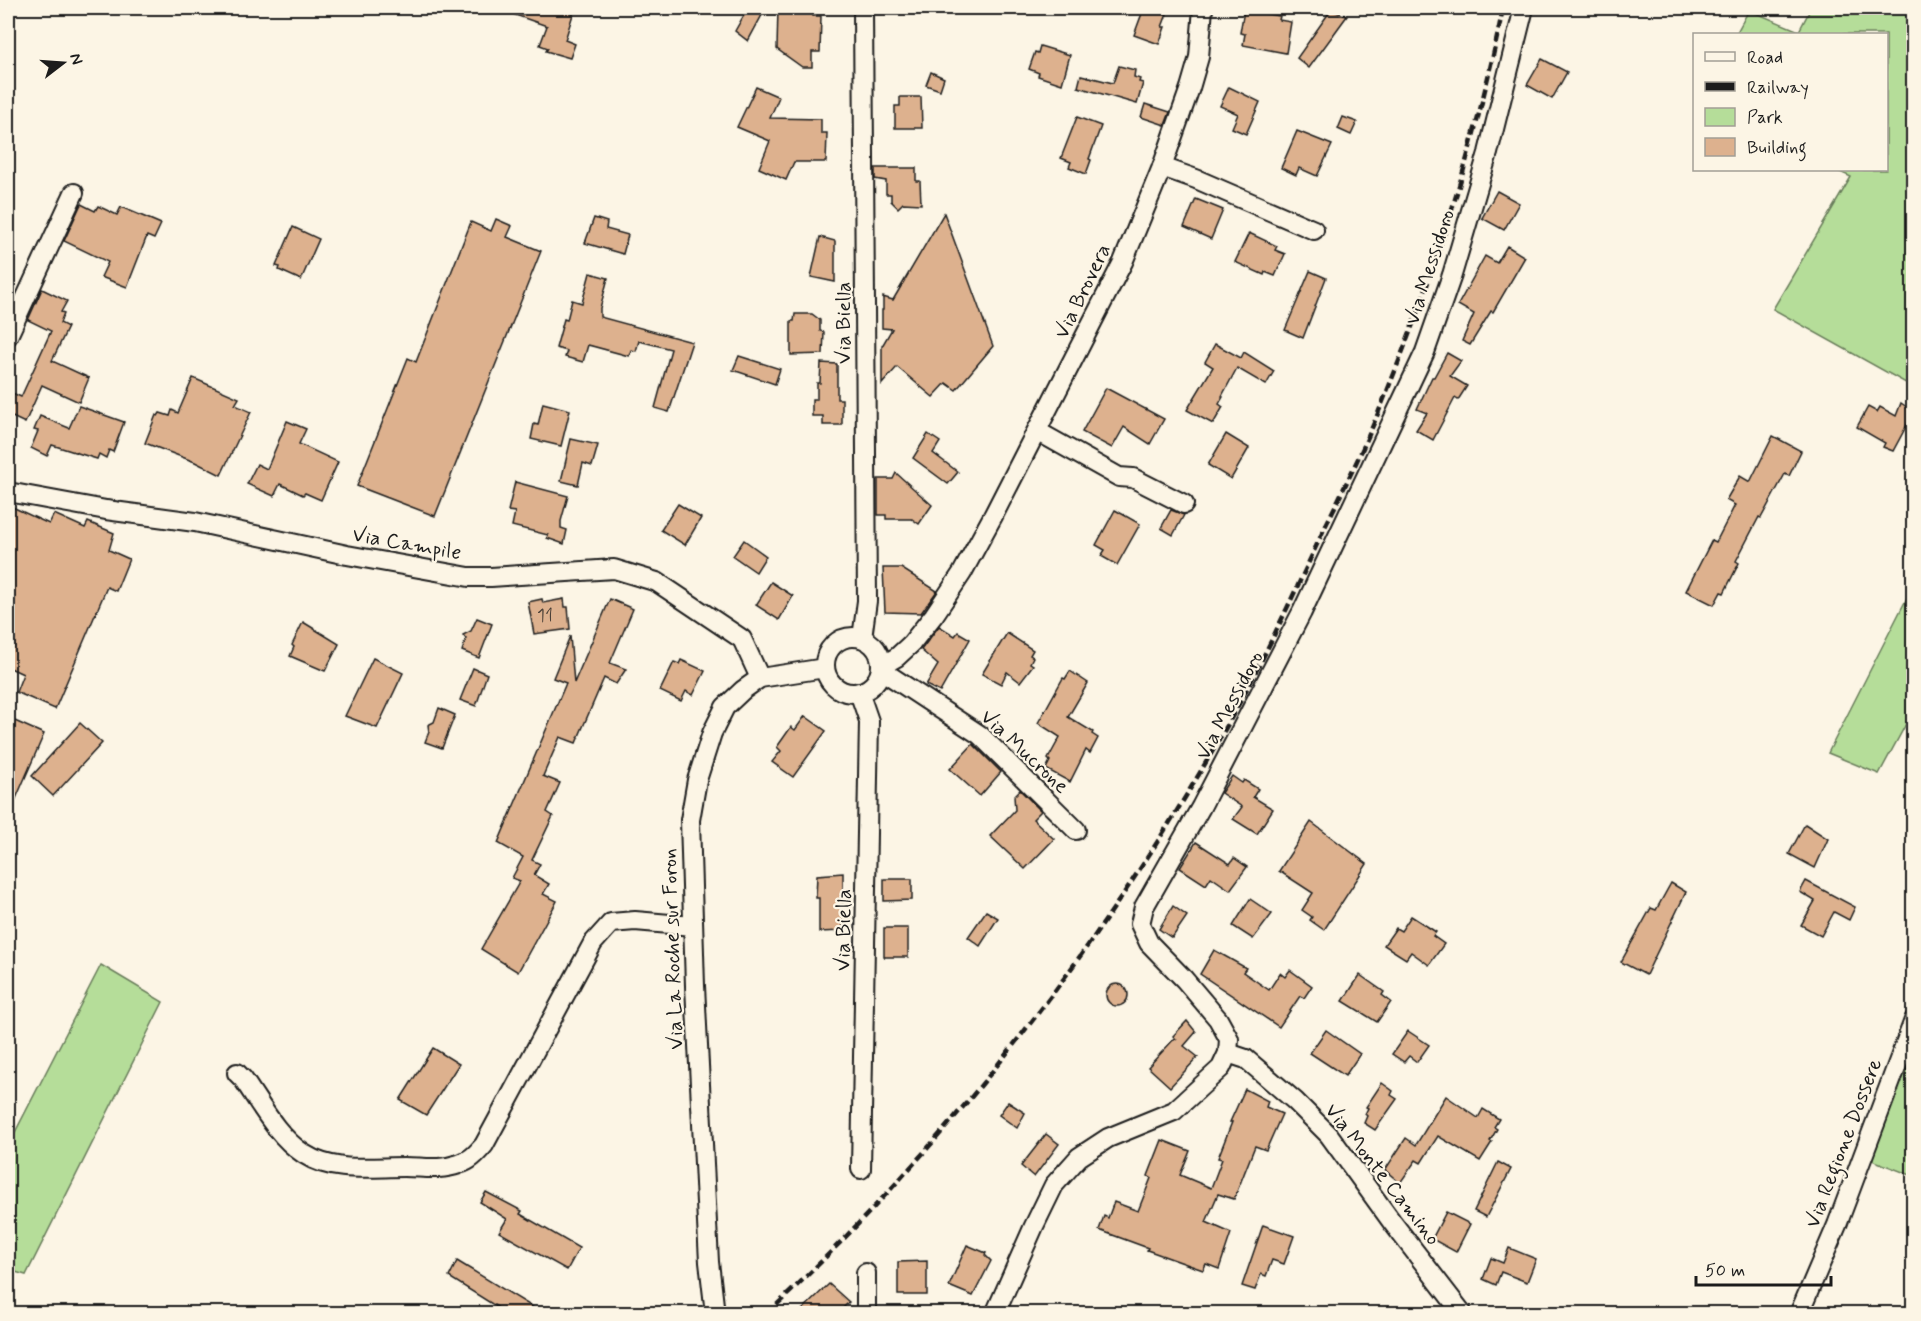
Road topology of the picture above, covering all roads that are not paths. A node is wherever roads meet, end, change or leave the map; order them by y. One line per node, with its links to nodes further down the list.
1 (863, 8): 11 (street, Via Biella)
2 (1203, 8): 4 (street, Via Brovera)
3 (1524, 8): 19 (street, Via Messidoro)
4 (1162, 167): 6 (street); 8 (street, Via Brovera)
5 (74, 193): 7 (street)
6 (1314, 230)
7 (8, 336)
8 (1037, 431): 10 (street); 12 (street, Via Brovera)
9 (8, 492): 14 (street, Via Campile)
10 (1184, 504)
11 (862, 638): 12 (street); 13 (street)
12 (881, 666): 15 (street); 16 (street, Via Mucrone)
13 (825, 668): 14 (street); 15 (street)
14 (760, 678): 17 (street, Via La Roche sur Foron)
15 (860, 692): 21 (street, Via Biella)
16 (1076, 830)
17 (693, 926): 20 (street); 23 (street, Via La Roche sur Foron)
18 (1914, 1020): 27 (street, Via Regione Dossere)
19 (1228, 1053): 25 (street); 26 (street, Via Monte Camino)
20 (237, 1073)
21 (861, 1169)
22 (866, 1273): 24 (street)
23 (714, 1305)
24 (866, 1314)
25 (995, 1314)
26 (1463, 1314)
27 (1799, 1314)

